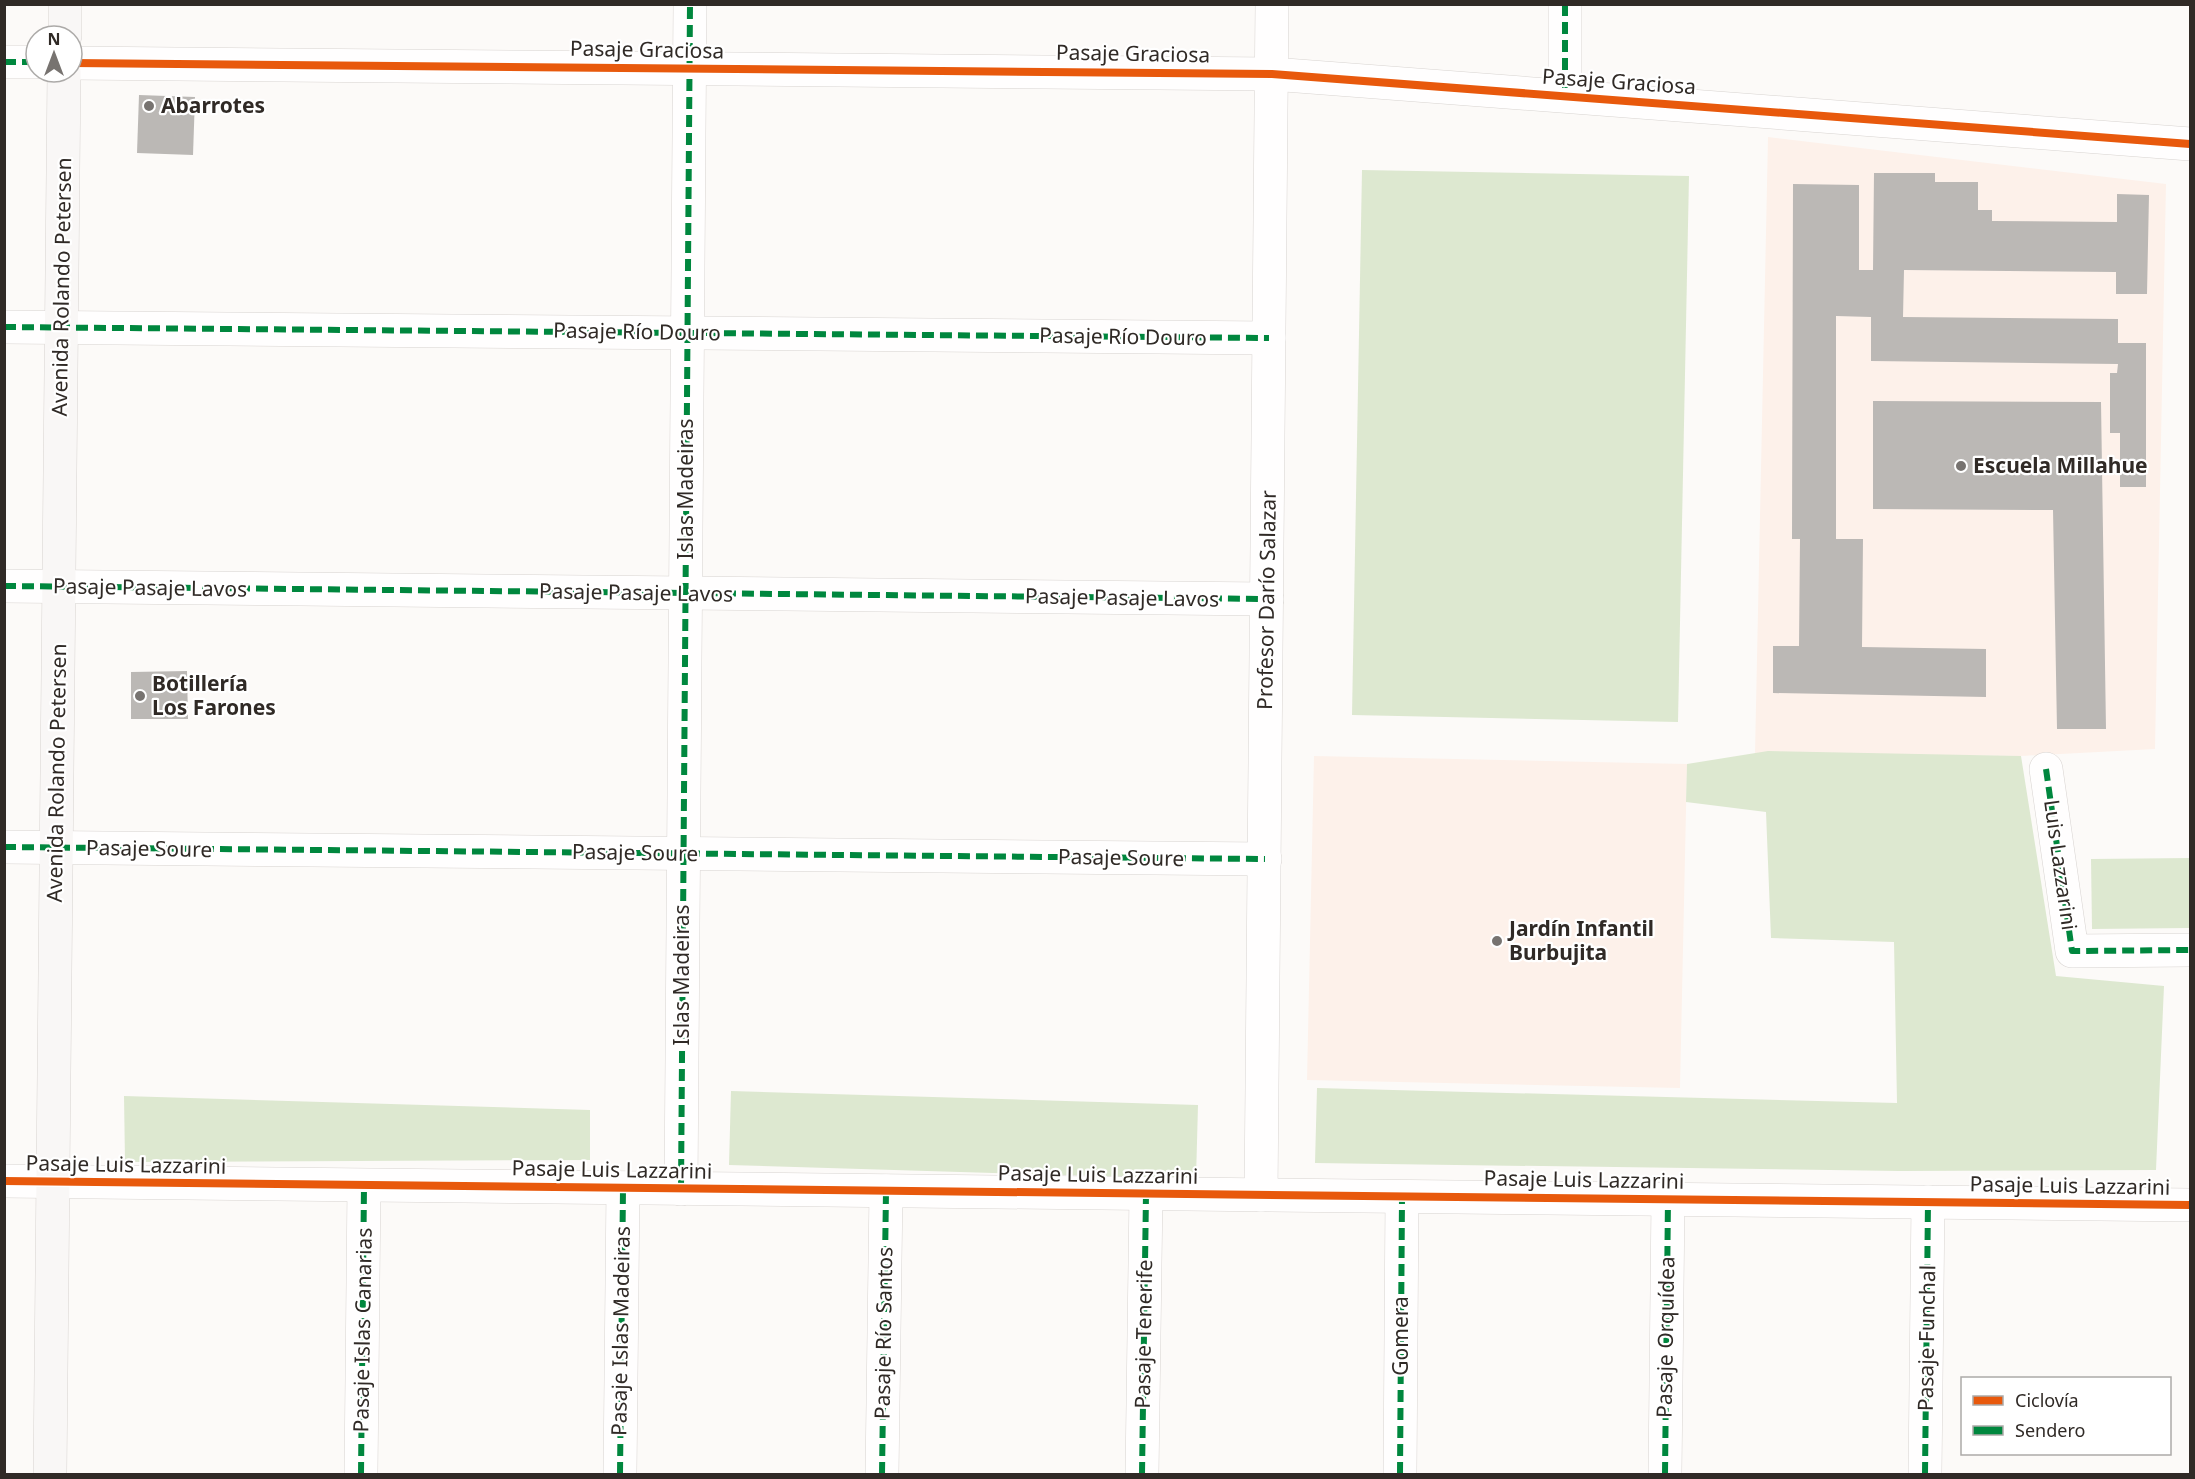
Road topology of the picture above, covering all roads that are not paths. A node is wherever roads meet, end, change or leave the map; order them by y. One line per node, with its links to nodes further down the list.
1 (65, 4): 5 (street)
2 (690, 4): 9 (street, Islas Madeiras)
3 (1272, 4): 10 (street, Profesor Darío Salazar)
4 (1565, 4): 12 (street)
5 (64, 24)
6 (4, 62): 7 (street)
7 (24, 62)
8 (84, 63): 9 (street, Pasaje Graciosa)
9 (689, 68): 10 (street, Pasaje Graciosa); 16 (street, Islas Madeiras)
10 (1272, 74): 12 (street, Pasaje Graciosa); 17 (street, Profesor Darío Salazar)
11 (64, 84): 15 (street, Avenida Rolando Petersen)
12 (1565, 95): 13 (street, Pasaje Graciosa)
13 (2190, 144)
14 (4, 327): 15 (street, Pasaje Río Douro)
15 (62, 327): 16 (street, Pasaje Río Douro); 19 (street, Avenida Rolando Petersen)
16 (687, 333): 17 (street, Pasaje Río Douro); 20 (street, Islas Madeiras)
17 (1269, 338): 21 (street, Profesor Darío Salazar)
18 (4, 586): 19 (street, Pasaje Pasaje Lavos)
19 (59, 587): 20 (street, Pasaje Pasaje Lavos); 24 (street, Avenida Rolando Petersen)
20 (685, 594): 21 (street, Pasaje Pasaje Lavos); 25 (street, Islas Madeiras)
21 (1267, 599): 26 (street, Profesor Darío Salazar)
22 (2046, 769): 27 (street, Luis Lazzarini)
23 (4, 847): 24 (street, Pasaje Soure)
24 (56, 848): 25 (street, Pasaje Soure); 29 (street, Avenida Rolando Petersen)
25 (683, 854): 26 (street, Pasaje Soure); 32 (street, Islas Madeiras)
26 (1264, 859): 35 (street, Profesor Darío Salazar)
27 (2190, 950)
28 (4, 1181): 29 (street, Pasaje Luis Lazzarini)
29 (53, 1182): 30 (street, Pasaje Luis Lazzarini); 40 (street, Avenida Rolando Petersen)
30 (364, 1186): 31 (street, Pasaje Luis Lazzarini); 41 (street, Pasaje Islas Canarias)
31 (623, 1188): 32 (street, Pasaje Luis Lazzarini); 42 (street, Pasaje Islas Madeiras)
32 (681, 1189): 33 (street, Pasaje Luis Lazzarini)
33 (886, 1191): 34 (street, Pasaje Luis Lazzarini); 43 (street, Pasaje Río Santos)
34 (1146, 1194): 35 (street, Pasaje Luis Lazzarini); 44 (street, Pasaje Tenerife)
35 (1261, 1195): 36 (street, Pasaje Luis Lazzarini)
36 (1402, 1197): 37 (street, Pasaje Luis Lazzarini); 45 (street, Gomera)
37 (1668, 1199): 38 (street, Pasaje Luis Lazzarini); 46 (street, Pasaje Orquídea)
38 (1928, 1202): 39 (street, Pasaje Luis Lazzarini); 47 (street, Pasaje Funchal)
39 (2190, 1205)
40 (50, 1474)
41 (361, 1474)
42 (620, 1474)
43 (882, 1474)
44 (1142, 1474)
45 (1400, 1474)
46 (1665, 1474)
47 (1925, 1474)

